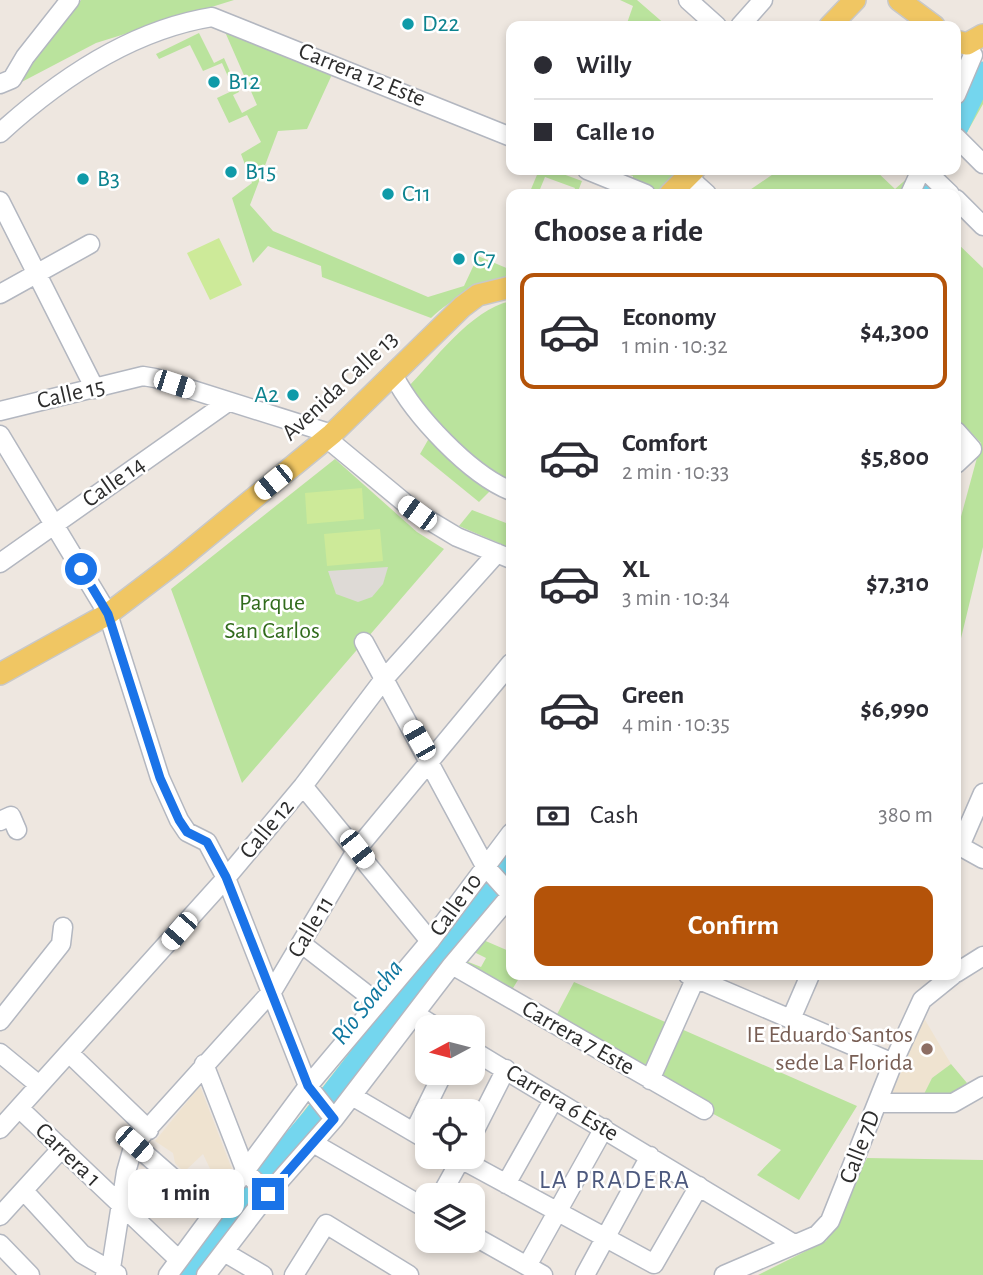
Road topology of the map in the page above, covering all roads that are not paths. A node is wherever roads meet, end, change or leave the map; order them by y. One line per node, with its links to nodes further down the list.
1 (70, 0): 12 (street)
2 (763, 0): 7 (street)
3 (855, 0): 8 (main road)
4 (899, 0): 9 (main road)
5 (695, 3): 6 (street)
6 (711, 21)
7 (744, 21)
8 (838, 21)
9 (927, 21)
10 (974, 49): 11 (street)
11 (961, 82)
12 (0, 84)
13 (0, 133): 14 (street, Carrera 12 Este)
14 (506, 134)
15 (961, 143): 16 (street)
16 (983, 164)
17 (599, 175): 21 (street)
18 (688, 175): 22 (main road)
19 (692, 175): 23 (street)
20 (932, 177): 24 (street)
21 (634, 189)
22 (675, 189)
23 (703, 189)
24 (916, 189)
25 (0, 201): 29 (street)
26 (961, 204): 27 (street)
27 (983, 226)
28 (90, 244): 29 (street)
29 (35, 273): 31 (street); 33 (street)
30 (506, 288): 32 (main road, Avenida Calle 13)
31 (0, 294)
32 (394, 376): 36 (main road, Avenida Calle 13); 40 (street)
33 (94, 389): 34 (street, Calle 15); 35 (street, Calle 15)
34 (228, 402): 36 (street); 41 (street, Calle 14)
35 (0, 411)
36 (332, 434): 42 (street); 44 (main road, Avenida Calle 13)
37 (0, 435): 41 (street)
38 (961, 437): 39 (street)
39 (961, 459)
40 (506, 488)
41 (54, 524): 43 (street, Calle 14); 44 (street)
42 (504, 556): 48 (street, Calle 12)
43 (0, 563)
44 (108, 614): 47 (main road, Avenida Calle 13); 60 (street)
45 (364, 642): 48 (street)
46 (506, 669): 49 (street, Calle 11)
47 (0, 674)
48 (384, 680): 49 (street); 50 (street, Calle 12)
49 (430, 760): 57 (street, Calle 11); 59 (street)
50 (303, 786): 57 (street); 60 (street, Calle 12)
51 (983, 793): 55 (street)
52 (0, 821): 53 (street)
53 (17, 830)
54 (506, 839): 59 (street, Calle 10)
55 (961, 839)
56 (961, 847): 58 (street)
57 (357, 849): 64 (street); 65 (street, Calle 11)
58 (983, 859)
59 (485, 866): 61 (street); 64 (street, Calle 10)
60 (226, 877): 73 (street); 79 (street, Calle 12)
61 (506, 889)
62 (506, 901): 67 (street, Calle 10)
63 (63, 927): 77 (street)
64 (430, 942): 74 (street, Calle 10)
65 (302, 944): 73 (street, Calle 11); 74 (street)
66 (983, 956): 68 (street, Calle 7D)
67 (452, 965): 75 (street, Calle 10); 84 (street, Carrera 7 Este)
68 (961, 970)
69 (691, 980): 84 (street)
70 (702, 980): 76 (street)
71 (808, 980): 76 (street)
72 (947, 980): 81 (street, Calle 7D)
73 (273, 990): 82 (street, Calle 11); 86 (street)
74 (378, 1003): 86 (street, Calle 10)
75 (415, 1014): 88 (street, Calle 10)
76 (791, 1019): 81 (street)
77 (0, 1021)
78 (0, 1053): 85 (street, Carrera 1)
79 (69, 1053): 85 (street, Calle 12); 97 (street)
80 (485, 1057): 83 (street, Carrera 6 Este)
81 (893, 1063): 90 (street, Calle 7D)
82 (204, 1064): 97 (street, Calle 11); 104 (street)
83 (506, 1069): 89 (street, Carrera 6 Este); 92 (street)
84 (650, 1080): 93 (street, Carrera 7 Este)
85 (39, 1084): 91 (street, Calle 12)
86 (308, 1086): 94 (street); 104 (street, Calle 10)
87 (983, 1086): 90 (street)
88 (352, 1096): 94 (street, Calle 10); 98 (street)
89 (554, 1098): 95 (street, Carrera 6 Este); 105 (street)
90 (878, 1103): 117 (street, Calle 7D)
91 (19, 1108): 96 (street, Calle 12); 101 (street, Carrera 1)
92 (485, 1110)
93 (704, 1110)
94 (334, 1119): 99 (street, Calle 10)
95 (604, 1128): 102 (street, Carrera 6 Este); 111 (street)
96 (0, 1129)
97 (149, 1130): 100 (street, Calle 11)
98 (415, 1133)
99 (313, 1143): 108 (street, Calle 10); 109 (street)
100 (134, 1144): 110 (street); 112 (street)
101 (62, 1148): 107 (street); 110 (street, Carrera 1)
102 (650, 1157): 106 (street, Carrera 6 Este); 114 (street)
103 (480, 1169): 105 (street)
104 (247, 1173): 108 (street); 112 (street, Calle 10)
105 (506, 1184): 111 (street)
106 (699, 1186): 114 (street); 117 (street, Carrera 6 Este)
107 (24, 1191): 113 (street); 121 (street)
108 (267, 1193): 118 (street, Calle 10)
109 (415, 1202)
110 (120, 1204): 119 (street, Carrera 1); 121 (street)
111 (558, 1212): 114 (street); 120 (street)
112 (213, 1213): 119 (street, Calle 10)
113 (0, 1216)
114 (607, 1238): 128 (street)
115 (485, 1242): 120 (street)
116 (0, 1244): 122 (street)
117 (794, 1244): 129 (street, Calle 7D)
118 (224, 1252): 124 (street, Calle 10); 125 (street)
119 (179, 1260): 123 (street, Calle 10)
120 (535, 1271)
121 (112, 1273)
122 (30, 1275)
123 (168, 1275)
124 (206, 1275)
125 (263, 1275)
126 (294, 1275): 127 (street)
127 (409, 1275)
128 (585, 1275)
129 (724, 1275)

